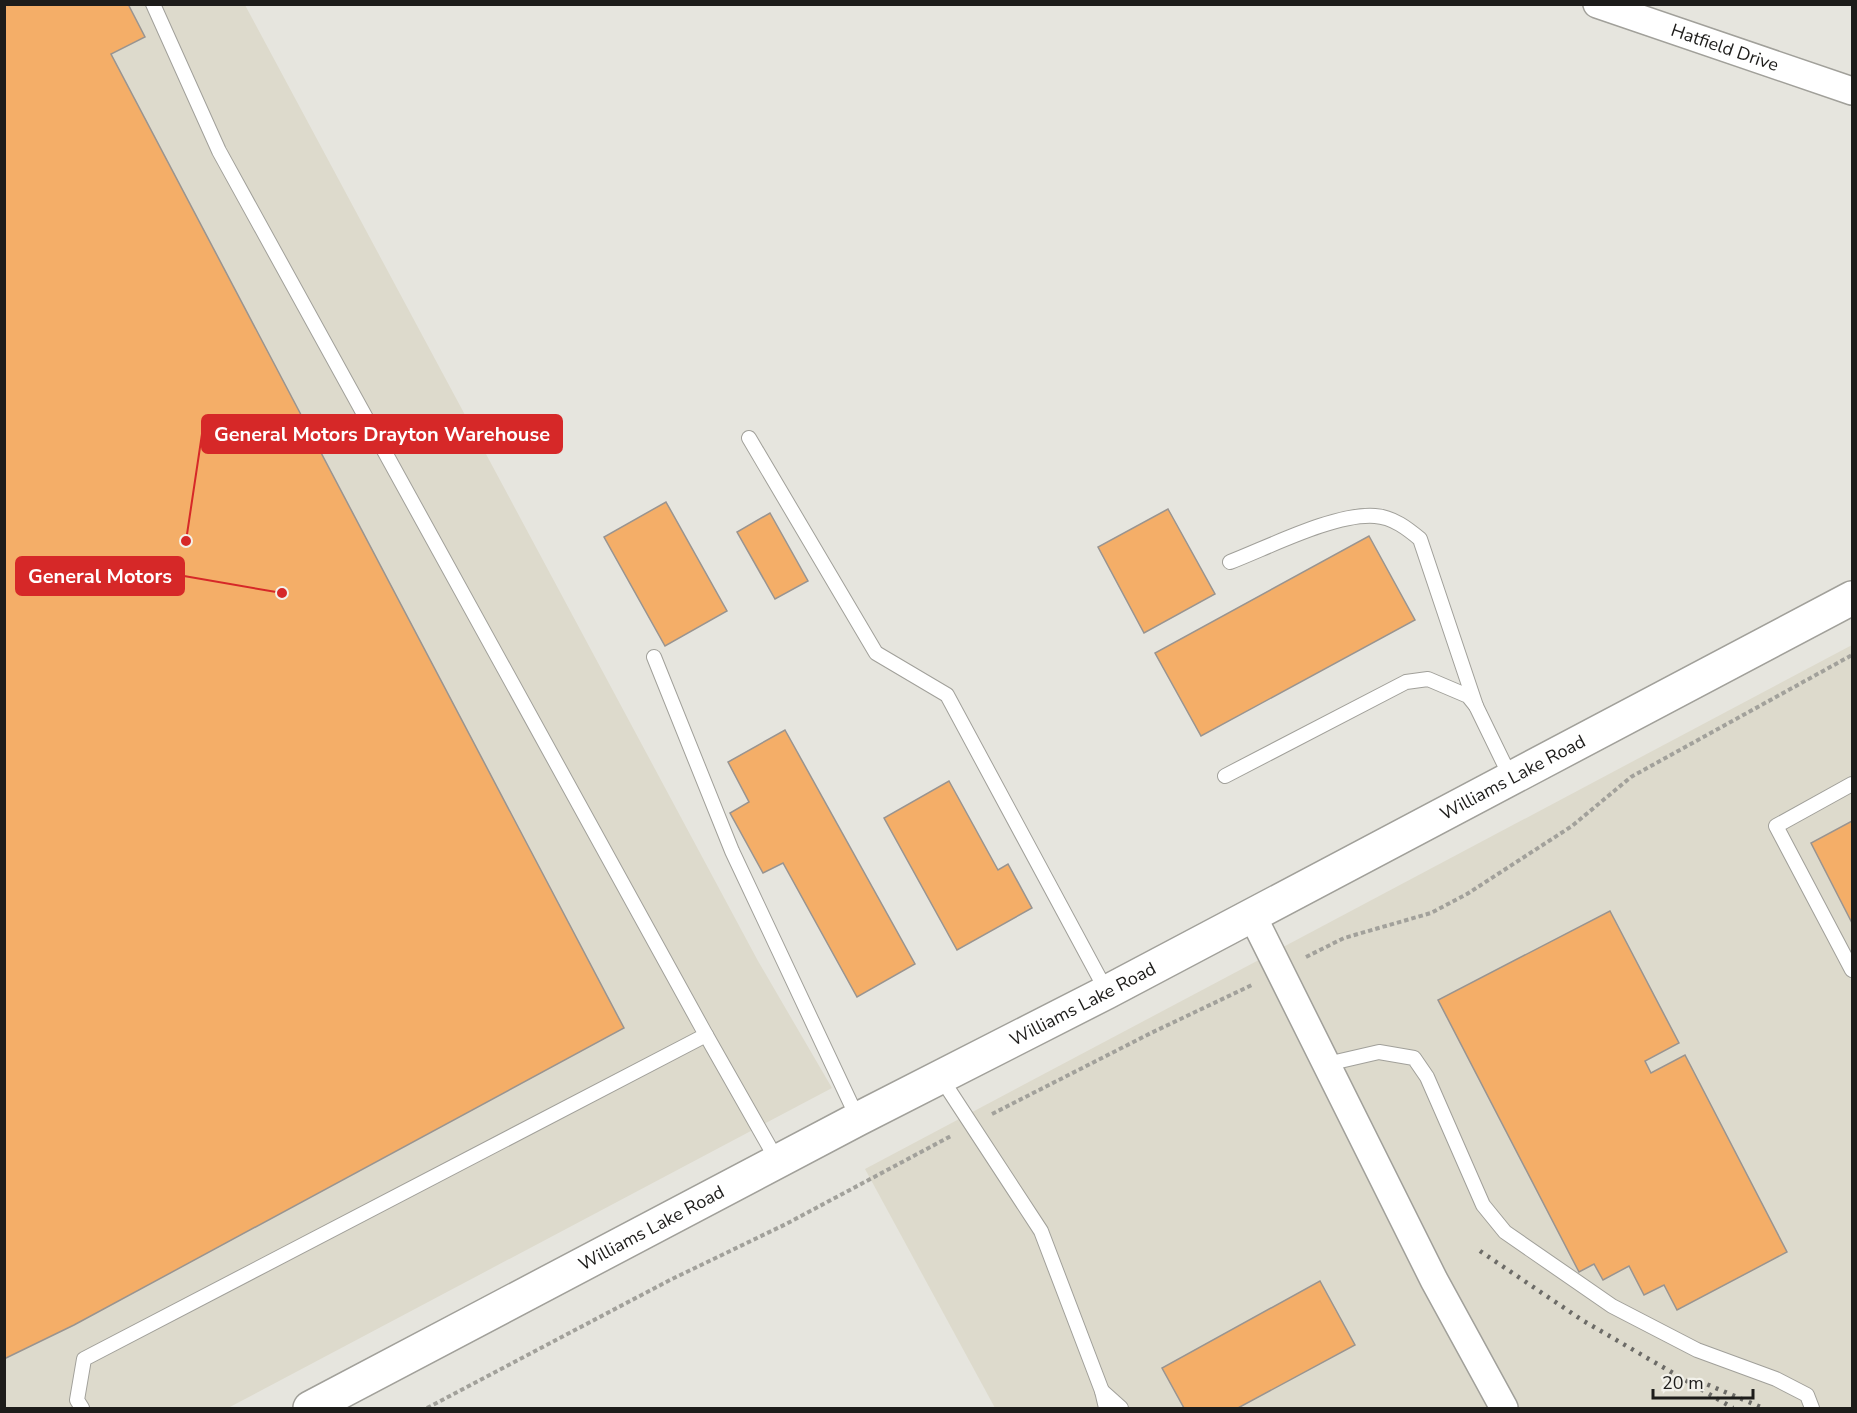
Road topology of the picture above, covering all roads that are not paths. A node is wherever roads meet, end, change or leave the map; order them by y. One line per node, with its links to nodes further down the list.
1 (153, 4): 15 (lane)
2 (1597, 4): 3 (street, Hatfield Drive)
3 (1852, 91)
4 (749, 438): 14 (lane)
5 (1230, 562): 8 (lane)
6 (1852, 598): 10 (main road, Williams Lake Road)
7 (654, 657): 18 (lane)
8 (1476, 706): 9 (lane); 10 (lane)
9 (1225, 776)
10 (1511, 778): 12 (main road, Williams Lake Road)
11 (1852, 784): 13 (lane)
12 (1252, 915): 14 (main road, Williams Lake Road); 16 (street)
13 (1852, 970)
14 (1107, 992): 17 (main road, Williams Lake Road)
15 (706, 1035): 19 (lane); 21 (lane)
16 (1327, 1064): 25 (street); 26 (lane)
17 (941, 1078): 18 (main road, Williams Lake Road); 20 (lane)
18 (858, 1119): 19 (main road, Williams Lake Road)
19 (778, 1162): 22 (main road, Williams Lake Road)
20 (1102, 1391): 23 (lane); 24 (lane)
21 (82, 1408)
22 (309, 1408)
23 (1106, 1408)
24 (1121, 1408)
25 (1504, 1408)
26 (1812, 1408)

